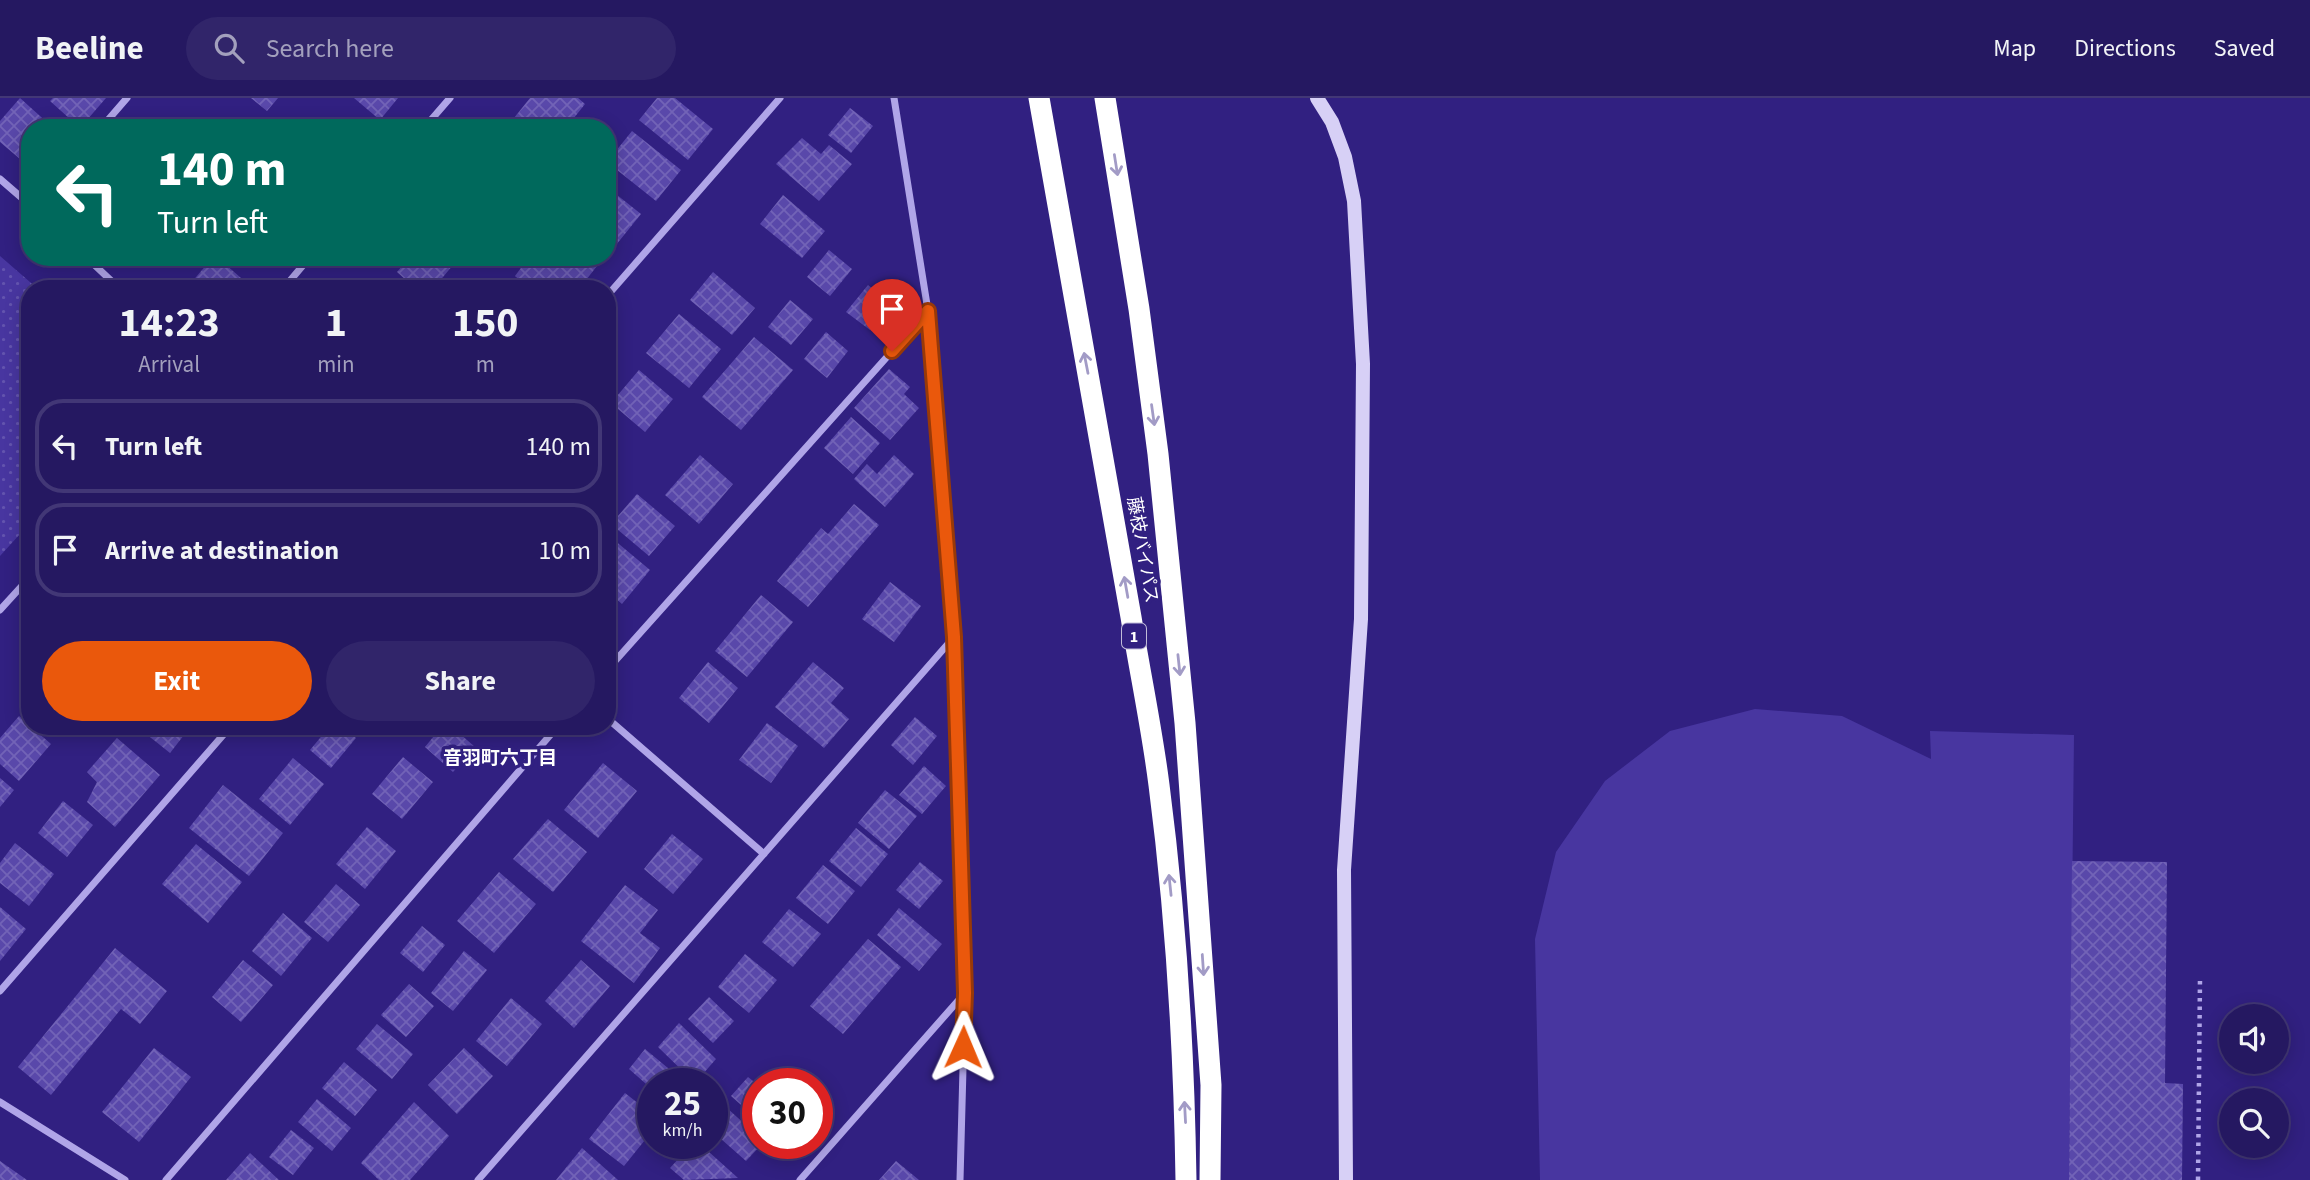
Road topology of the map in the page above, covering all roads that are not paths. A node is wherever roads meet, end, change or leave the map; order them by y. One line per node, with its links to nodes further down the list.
1 (127, 98): 8 (street)
2 (450, 98): 9 (street)
3 (780, 98): 16 (street)
4 (894, 98): 17 (street)
5 (1038, 98): 34 (highway, 藤枝バイパス / 1, one-way to 5)
6 (1105, 98): 35 (highway, 藤枝バイパス, one-way to 35)
7 (1317, 98): 36 (street)
8 (108, 119)
9 (432, 119)
10 (0, 179): 11 (street)
11 (21, 197)
12 (96, 266): 14 (street)
13 (302, 266): 15 (street)
14 (110, 280)
15 (290, 280)
16 (616, 286)
17 (928, 311): 20 (street); 21 (street)
18 (21, 586): 19 (street)
19 (0, 610)
20 (954, 637): 25 (street); 27 (street)
21 (616, 660)
22 (616, 726): 25 (street)
23 (223, 735): 26 (street)
24 (550, 735): 30 (street)
25 (764, 854): 31 (street)
26 (0, 991)
27 (965, 993): 32 (street); 33 (street)
28 (0, 1102): 29 (street)
29 (125, 1180)
30 (166, 1180)
31 (478, 1180)
32 (800, 1180)
33 (960, 1180)
34 (1186, 1180)
35 (1210, 1180)
36 (1346, 1180)

